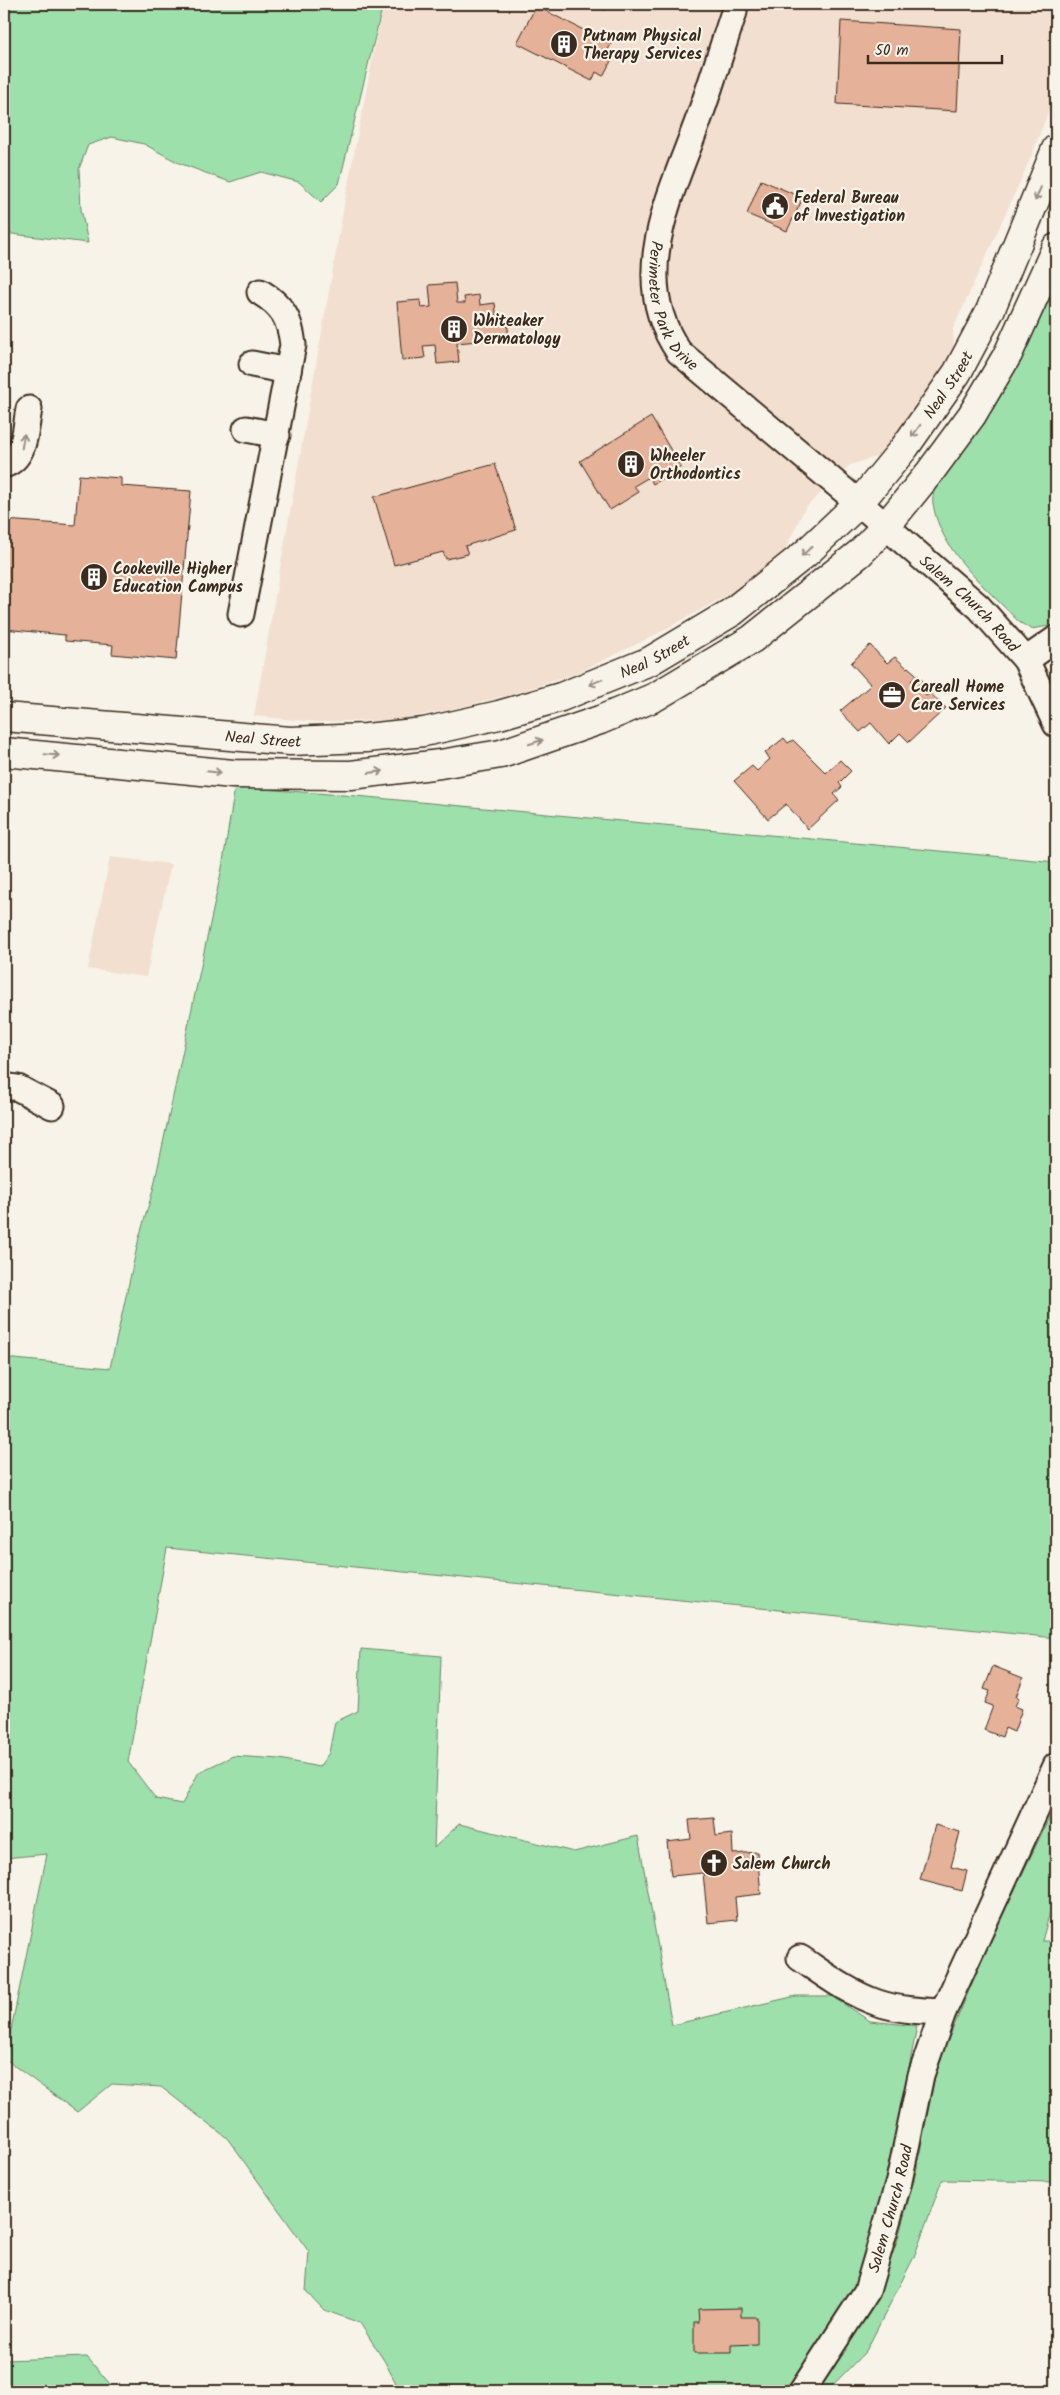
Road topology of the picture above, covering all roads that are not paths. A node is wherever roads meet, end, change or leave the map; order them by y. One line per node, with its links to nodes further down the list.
1 (734, 12): 11 (street, Perimeter Park Drive)
2 (1056, 149): 11 (main road, Neal Street, one-way to 11)
3 (1056, 248): 12 (main road, Neal Street)
4 (260, 292): 6 (street)
5 (252, 364): 6 (street)
6 (288, 371): 9 (street)
7 (29, 409): 10 (street, one-way to 7)
8 (246, 430): 9 (street)
9 (277, 434): 13 (street)
10 (4, 465)
11 (859, 503): 12 (street, Salem Church Road); 16 (main road, Neal Street, one-way to 16)
12 (886, 526): 15 (street, Salem Church Road); 19 (main road, Neal Street)
13 (241, 614)
14 (1056, 639): 15 (street)
15 (1026, 660): 18 (street, Salem Church Road)
16 (561, 697): 17 (main road, Neal Street); 19 (main road)
17 (4, 717)
18 (1056, 724)
19 (570, 731): 20 (main road, Neal Street, one-way to 19)
20 (4, 752)
21 (4, 1086): 22 (street)
22 (52, 1106)
23 (1056, 1766): 25 (street, Salem Church Road)
24 (800, 1958): 25 (street)
25 (943, 2012): 26 (street, Salem Church Road)
26 (802, 2391)

